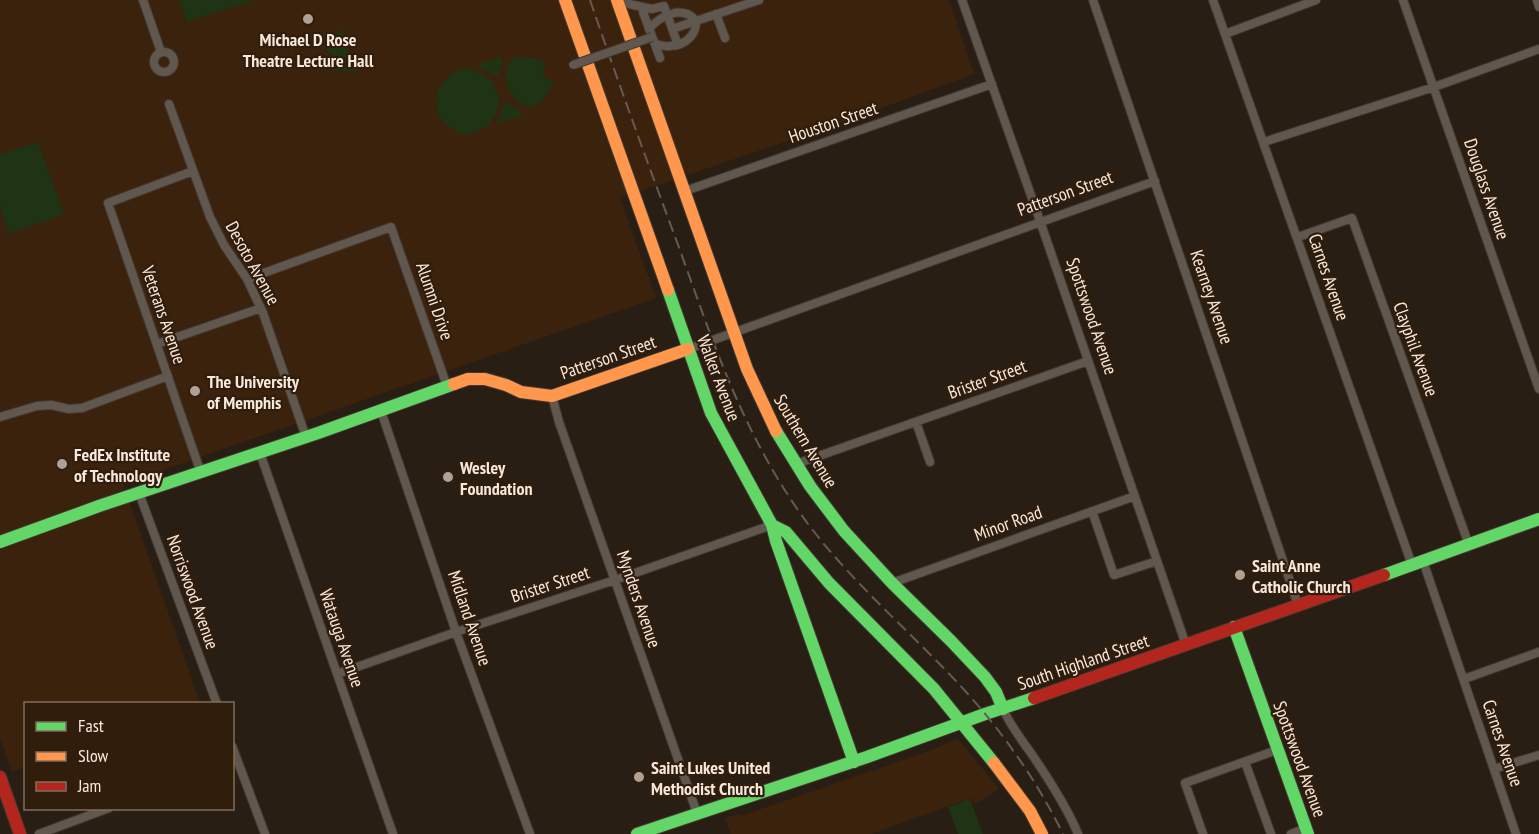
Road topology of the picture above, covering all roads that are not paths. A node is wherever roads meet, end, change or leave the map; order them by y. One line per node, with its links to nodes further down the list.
1 (143, 0): 23 (street)
2 (565, 0): 39 (street, Walker Avenue)
3 (617, 0): 32 (street, Southern Avenue)
4 (628, 0): 15 (street)
5 (759, 0): 14 (street)
6 (962, 0): 26 (street, Spottswood Avenue)
7 (1093, 0): 31 (street, Kearney Avenue)
8 (1213, 0): 18 (street, Carnes Avenue)
9 (1316, 0): 18 (street)
10 (1403, 0): 27 (street, Douglass Avenue)
11 (1537, 0): 12 (street)
12 (1539, 6)
13 (643, 12): 19 (street)
14 (716, 14): 16 (street); 20 (street)
15 (667, 15): 16 (street); 17 (street); 19 (street)
16 (696, 21): 17 (street); 21 (street)
17 (672, 29): 21 (street)
18 (1225, 34): 29 (street, Carnes Avenue)
19 (652, 36): 21 (street); 24 (street); 25 (street, bridge)
20 (725, 38)
21 (678, 45)
22 (1539, 49): 27 (street)
23 (161, 52)
24 (660, 58)
25 (573, 65)
26 (992, 84): 32 (street, Houston Street); 33 (street, Spottswood Avenue)
27 (1434, 87): 29 (street); 43 (street, Douglass Avenue)
28 (169, 104): 30 (street, Desoto Avenue)
29 (1264, 142): 34 (street, Carnes Avenue)
30 (193, 171): 35 (street, Desoto Avenue); 38 (street, Veterans Avenue)
31 (1155, 181): 33 (street, Patterson Street); 64 (street, Kearney Avenue)
32 (686, 190): 37 (street, Southern Avenue)
33 (1040, 221): 37 (street, Patterson Street); 40 (street, Spottswood Avenue)
34 (1298, 237): 59 (street, Clayphil Avenue); 61 (street, Carnes Avenue)
35 (247, 279): 36 (street, Desoto Avenue); 42 (street, Alumni Drive)
36 (261, 308): 38 (street); 48 (street, Desoto Avenue)
37 (734, 333): 39 (street, Patterson Street); 51 (street, Southern Avenue)
38 (157, 345): 41 (street, Veterans Avenue)
39 (688, 349): 44 (street, Patterson Street); 57 (street, Walker Avenue)
40 (1088, 361): 47 (street, Brister Street); 54 (street, Spottswood Avenue)
41 (168, 376): 46 (street); 52 (street, Veterans Avenue)
42 (447, 386): 44 (street, Patterson Street); 45 (street, Patterson Street)
43 (1539, 389)
44 (552, 396): 62 (street, Mynders Avenue)
45 (381, 411): 48 (street, Patterson Street); 66 (street, Midland Avenue)
46 (0, 417)
47 (916, 422): 50 (street); 51 (street, Brister Street)
48 (306, 437): 49 (street, Patterson Street)
49 (260, 453): 52 (street, Patterson Street); 69 (street, Watauga Avenue)
50 (930, 462)
51 (796, 465): 63 (street, Southern Avenue)
52 (201, 472): 53 (street, Patterson Street)
53 (139, 493): 58 (street, Patterson Street); 71 (street, Norriswood Avenue)
54 (1135, 496): 55 (street, Minor Road); 60 (street, Spottswood Avenue)
55 (1092, 511): 60 (street); 63 (street, Minor Road)
56 (1539, 519): 59 (street, South Highland Street)
57 (772, 525): 62 (street, Brister Street); 73 (street); 77 (street, Walker Avenue)
58 (0, 542)
59 (1469, 545): 61 (street, South Highland Street)
60 (1157, 561): 67 (street, Spottswood Avenue)
61 (1418, 563): 64 (street, South Highland Street); 70 (street, Carnes Avenue)
62 (615, 580): 66 (street, Brister Street); 82 (street, Mynders Avenue)
63 (892, 583): 72 (street, Southern Avenue)
64 (1298, 605): 65 (street, South Highland Street)
65 (1234, 627): 67 (street, South Highland Street); 74 (street, Spottswood Avenue)
66 (456, 632): 69 (street, Brister Street); 88 (street, Midland Avenue)
67 (1186, 645): 72 (street, South Highland Street)
68 (1539, 652): 70 (street)
69 (337, 674): 87 (street, Watauga Avenue)
70 (1464, 679): 79 (street, Carnes Avenue)
71 (216, 702)
72 (1004, 709): 73 (street, South Highland Street); 91 (street, Southern Avenue)
73 (962, 723): 77 (street, South Highland Street); 90 (street)
74 (1277, 750): 78 (street); 83 (street, Spottswood Avenue)
75 (234, 751): 86 (street)
76 (1539, 755): 79 (street)
77 (854, 762): 82 (street, South Highland Street)
78 (1245, 762): 92 (street); 93 (street)
79 (1494, 770): 95 (street, Carnes Avenue)
80 (0, 777): 84 (street)
81 (103, 810): 85 (street)
82 (697, 813): 89 (street, South Highland Street)
83 (1307, 831): 94 (street)
84 (20, 834)
85 (39, 834)
86 (265, 834)
87 (393, 834)
88 (530, 834)
89 (637, 834)
90 (1042, 834)
91 (1078, 834)
92 (1203, 834)
93 (1271, 834)
94 (1291, 834)
95 (1516, 834)

